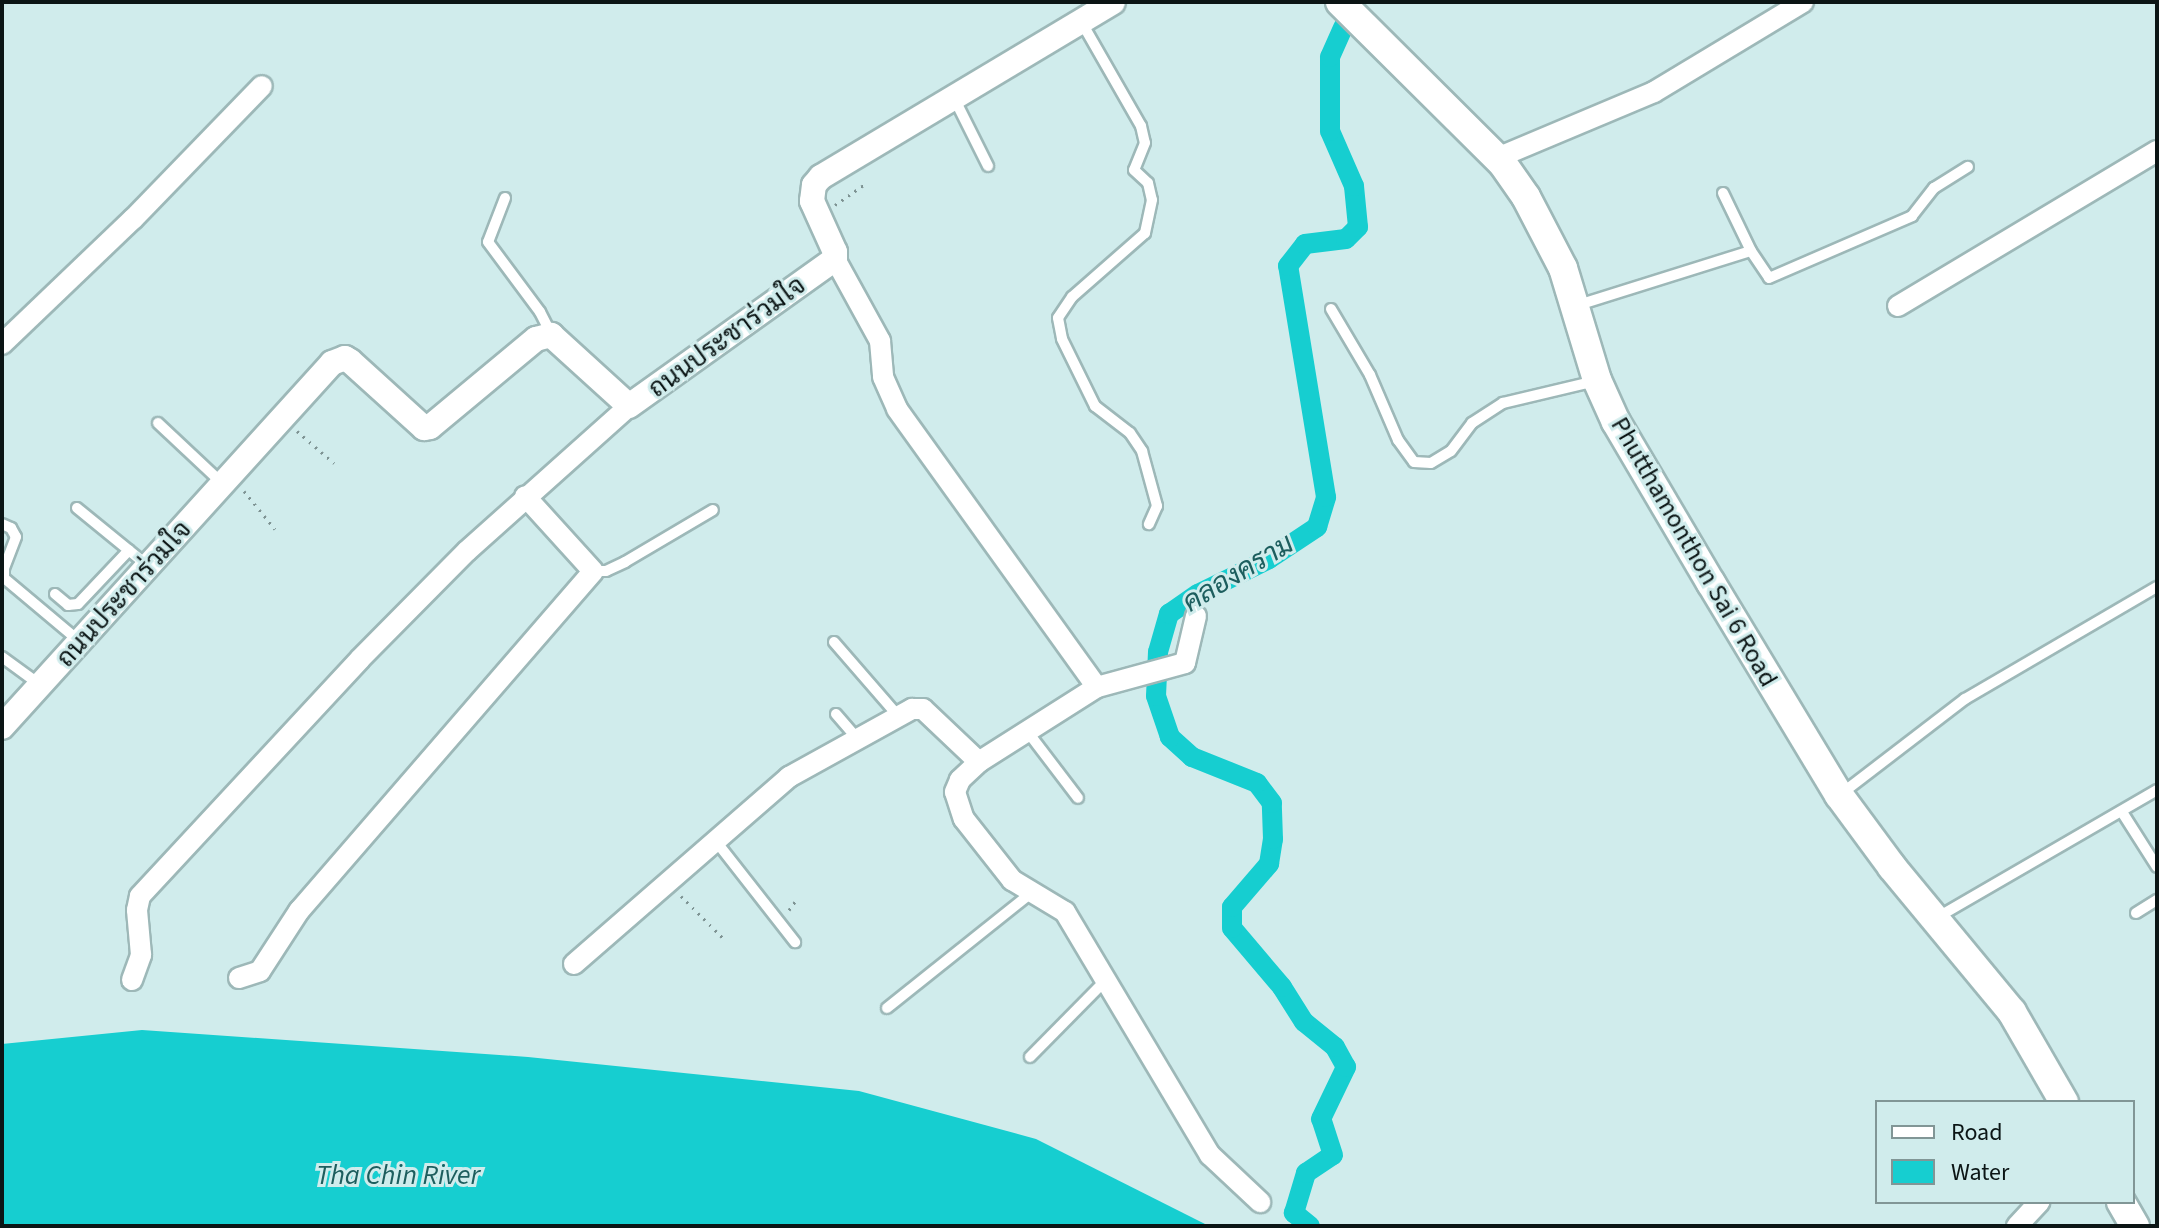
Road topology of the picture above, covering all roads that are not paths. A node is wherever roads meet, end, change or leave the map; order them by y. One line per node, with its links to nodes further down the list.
1 (1113, 2): 4 (street)
2 (1340, 2): 8 (main road, Phutthamonthon Sai 6 Road)
3 (1803, 2): 8 (street)
4 (1081, 21): 6 (street); 28 (lane)
5 (262, 86): 19 (street)
6 (953, 96): 9 (lane); 14 (street)
7 (2157, 151): 16 (street)
8 (1497, 158): 15 (main road, Phutthamonthon Sai 6 Road)
9 (988, 166)
10 (1968, 167): 13 (lane)
11 (1723, 193): 13 (lane)
12 (505, 198): 18 (lane)
13 (1751, 251): 15 (lane)
14 (835, 259): 21 (street, ถนนประชาร่วมใจ); 39 (street)
15 (1573, 306): 20 (main road, Phutthamonthon Sai 6 Road)
16 (1898, 306)
17 (1331, 309): 20 (lane)
18 (551, 335): 21 (street, ถนนประชาร่วมใจ); 23 (street, ถนนประชาร่วมใจ)
19 (2, 344)
20 (1597, 380): 47 (main road, Phutthamonthon Sai 6 Road)
21 (629, 406): 24 (street)
22 (158, 423): 23 (lane)
23 (227, 480): 30 (street, ถนนประชาร่วมใจ)
24 (525, 496): 31 (street); 59 (street)
25 (77, 508): 29 (lane)
26 (713, 510): 31 (lane)
27 (2, 524): 36 (lane)
28 (1149, 524)
29 (129, 550): 30 (lane); 33 (lane)
30 (149, 567): 36 (street, ถนนประชาร่วมใจ)
31 (593, 571): 58 (street)
32 (2157, 587): 47 (lane)
33 (55, 594)
34 (1196, 616): 39 (street)
35 (834, 642): 41 (lane)
36 (80, 643): 38 (street, ถนนประชาร่วมใจ)
37 (2, 657): 38 (lane)
38 (41, 685): 42 (street, ถนนประชาร่วมใจ)
39 (1097, 687): 43 (street)
40 (836, 714): 44 (lane)
41 (899, 717): 44 (street); 45 (street)
42 (2, 727)
43 (1027, 731): 45 (street); 48 (lane)
44 (859, 740): 50 (street)
45 (979, 762): 52 (street)
46 (2157, 790): 49 (lane)
47 (1839, 795): 55 (main road, Phutthamonthon Sai 6 Road)
48 (1078, 798)
49 (2122, 812): 51 (lane); 55 (lane)
50 (715, 840): 56 (lane); 57 (street)
51 (2157, 867)
52 (1031, 893): 60 (street); 61 (lane)
53 (2157, 900): 54 (lane)
54 (2136, 913)
55 (1936, 918): 63 (main road, Phutthamonthon Sai 6 Road)
56 (795, 942)
57 (574, 964)
58 (239, 978)
59 (132, 980)
60 (1106, 980): 62 (lane); 64 (street)
61 (887, 1008)
62 (1030, 1057)
63 (2063, 1100)
64 (1260, 1202)
65 (2037, 1204): 67 (street)
66 (2122, 1204): 68 (main road)
67 (2017, 1226)
68 (2135, 1226)

